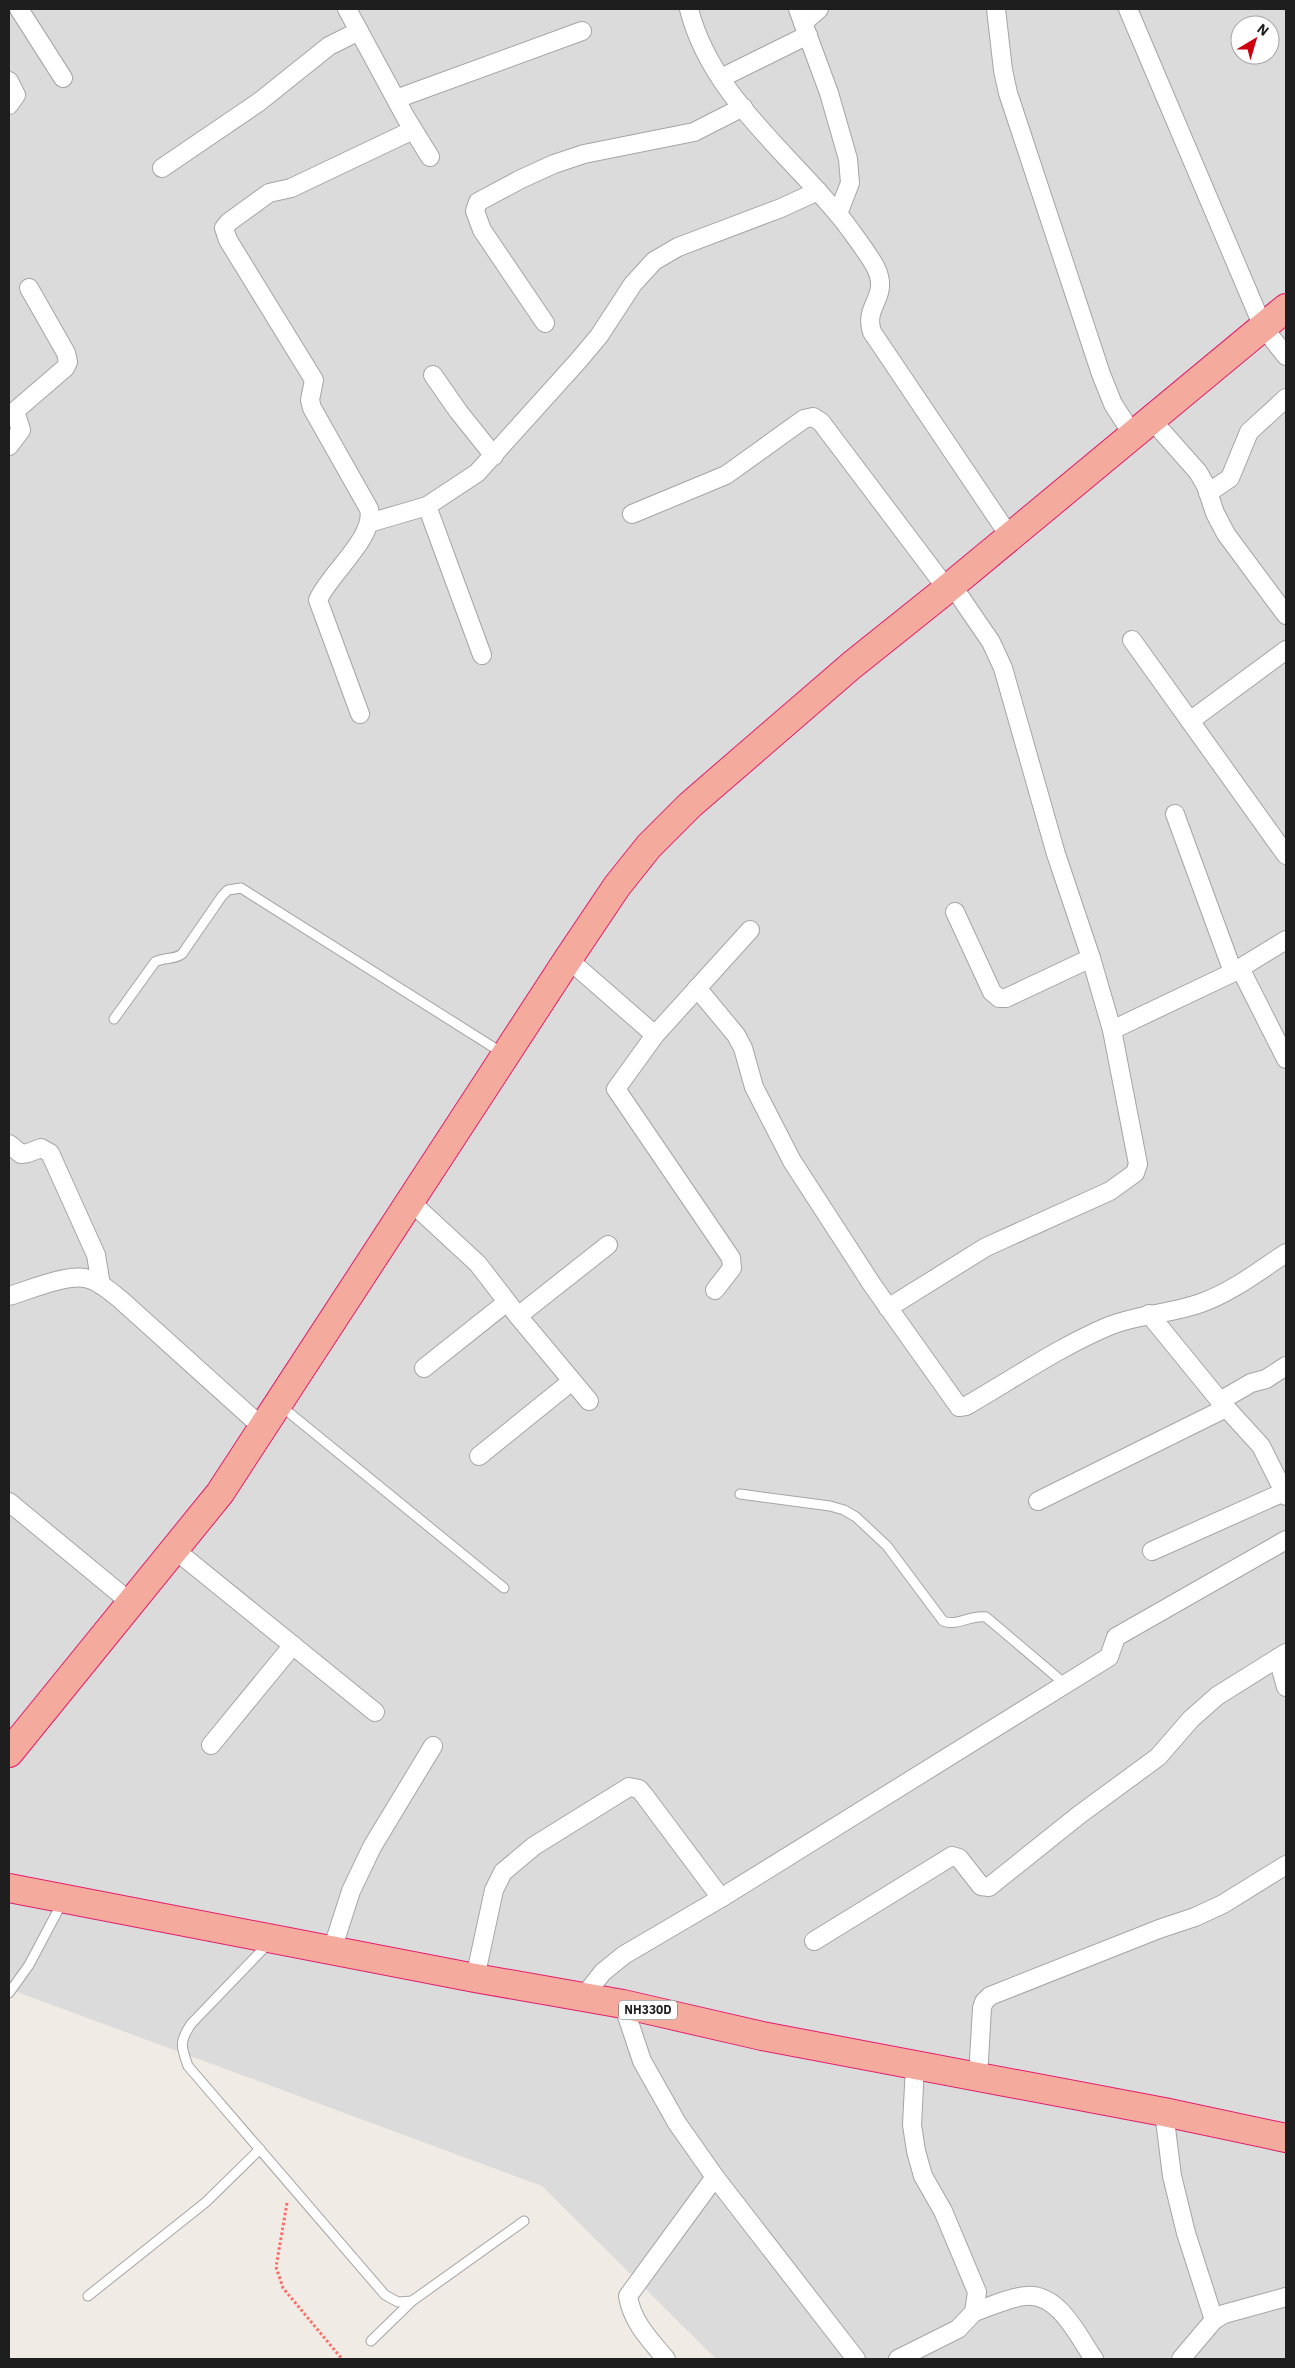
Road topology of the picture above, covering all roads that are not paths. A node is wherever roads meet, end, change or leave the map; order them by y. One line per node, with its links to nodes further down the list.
1 (19, 9): 10 (street)
2 (347, 9): 8 (street)
3 (689, 9): 11 (street)
4 (819, 9): 7 (street)
5 (996, 9): 28 (street)
6 (1128, 9): 24 (street)
7 (803, 22): 11 (street); 20 (street)
8 (359, 31): 13 (street); 18 (street)
9 (582, 31): 13 (street)
10 (63, 78)
11 (721, 78): 15 (street)
12 (9, 82): 14 (street)
13 (396, 99): 16 (street)
14 (9, 105)
15 (743, 107): 19 (street); 23 (street)
16 (413, 130): 17 (street); 34 (street)
17 (430, 158)
18 (162, 168)
19 (818, 191): 20 (street); 30 (street)
20 (838, 214): 35 (street)
21 (29, 288): 29 (street)
22 (1286, 308): 24 (highway)
23 (545, 323)
24 (1263, 327): 25 (street); 28 (highway)
25 (1286, 356)
26 (433, 375): 30 (street)
27 (1286, 398): 31 (street)
28 (1142, 427): 31 (street); 35 (highway)
29 (9, 446)
30 (494, 456): 32 (street)
31 (1208, 493): 37 (street)
32 (427, 506): 34 (street); 40 (street)
33 (632, 514): 36 (street)
34 (369, 523): 41 (street)
35 (1010, 537): 36 (highway)
36 (950, 587): 48 (street); 49 (highway)
37 (1286, 615)
38 (1132, 640): 42 (street)
39 (1286, 650): 42 (street)
40 (482, 655)
41 (360, 714)
42 (1190, 720): 44 (street)
43 (1175, 814): 50 (street)
44 (1283, 844)
45 (954, 912): 48 (street)
46 (750, 930): 51 (street)
47 (1286, 940): 50 (street)
48 (1091, 958): 53 (street)
49 (568, 959): 54 (street); 55 (highway)
50 (1237, 970): 53 (street); 56 (street)
51 (697, 988): 54 (street); 64 (street)
52 (114, 1019): 55 (lane)
53 (1112, 1030): 64 (street)
54 (654, 1035): 62 (street)
55 (506, 1055): 58 (highway)
56 (1286, 1059)
57 (9, 1144): 61 (street)
58 (411, 1202): 65 (street); 71 (highway)
59 (608, 1245): 65 (street)
60 (1286, 1253): 66 (street)
61 (101, 1285): 63 (street); 73 (street)
62 (715, 1290)
63 (9, 1296)
64 (888, 1308): 66 (street)
65 (512, 1309): 68 (street); 69 (street)
66 (1149, 1314): 72 (street)
67 (1286, 1366): 72 (street)
68 (424, 1368)
69 (572, 1381): 70 (street); 74 (street)
70 (589, 1401)
71 (278, 1404): 73 (highway); 82 (lane)
72 (1223, 1405): 76 (street); 77 (street)
73 (263, 1428): 80 (highway)
74 (479, 1456)
75 (740, 1494): 86 (lane)
76 (1285, 1494): 81 (street)
77 (1038, 1500)
78 (9, 1502): 83 (street)
79 (1286, 1540): 86 (street)
80 (174, 1549): 83 (highway); 84 (street)
81 (1152, 1551)
82 (504, 1588)
83 (130, 1602): 91 (highway)
84 (293, 1645): 88 (street); 89 (street)
85 (1282, 1656): 87 (street); 97 (street)
86 (1065, 1684): 95 (street)
87 (1286, 1687)
88 (375, 1712)
89 (211, 1745)
90 (433, 1746): 98 (street)
91 (11, 1747)
92 (1286, 1865): 104 (street)
93 (9, 1888): 94 (highway, NH330D)
94 (64, 1898): 96 (highway, NH330D); 100 (lane)
95 (721, 1898): 99 (street); 101 (street)
96 (273, 1939): 98 (highway, NH330D); 107 (lane)
97 (814, 1941)
98 (332, 1950): 99 (highway, NH330D)
99 (475, 1978): 101 (highway, NH330D)
100 (9, 1993)
101 (583, 1997): 102 (highway, NH330D)
102 (623, 2004): 103 (highway, NH330D); 108 (street)
103 (914, 2066): 104 (highway, NH330D); 113 (street)
104 (978, 2076): 105 (highway, NH330D)
105 (1164, 2112): 106 (highway, NH330D); 114 (street)
106 (1286, 2138)
107 (260, 2150): 110 (lane); 112 (lane)
108 (715, 2177): 116 (street); 117 (street)
109 (524, 2220): 112 (lane)
110 (88, 2296)
111 (1286, 2297): 114 (street)
112 (412, 2301): 115 (lane)
113 (974, 2312): 118 (street); 119 (street)
114 (1214, 2320): 120 (street)
115 (371, 2341)
116 (666, 2359)
117 (856, 2359)
118 (898, 2359)
119 (1094, 2359)
120 (1181, 2359)

